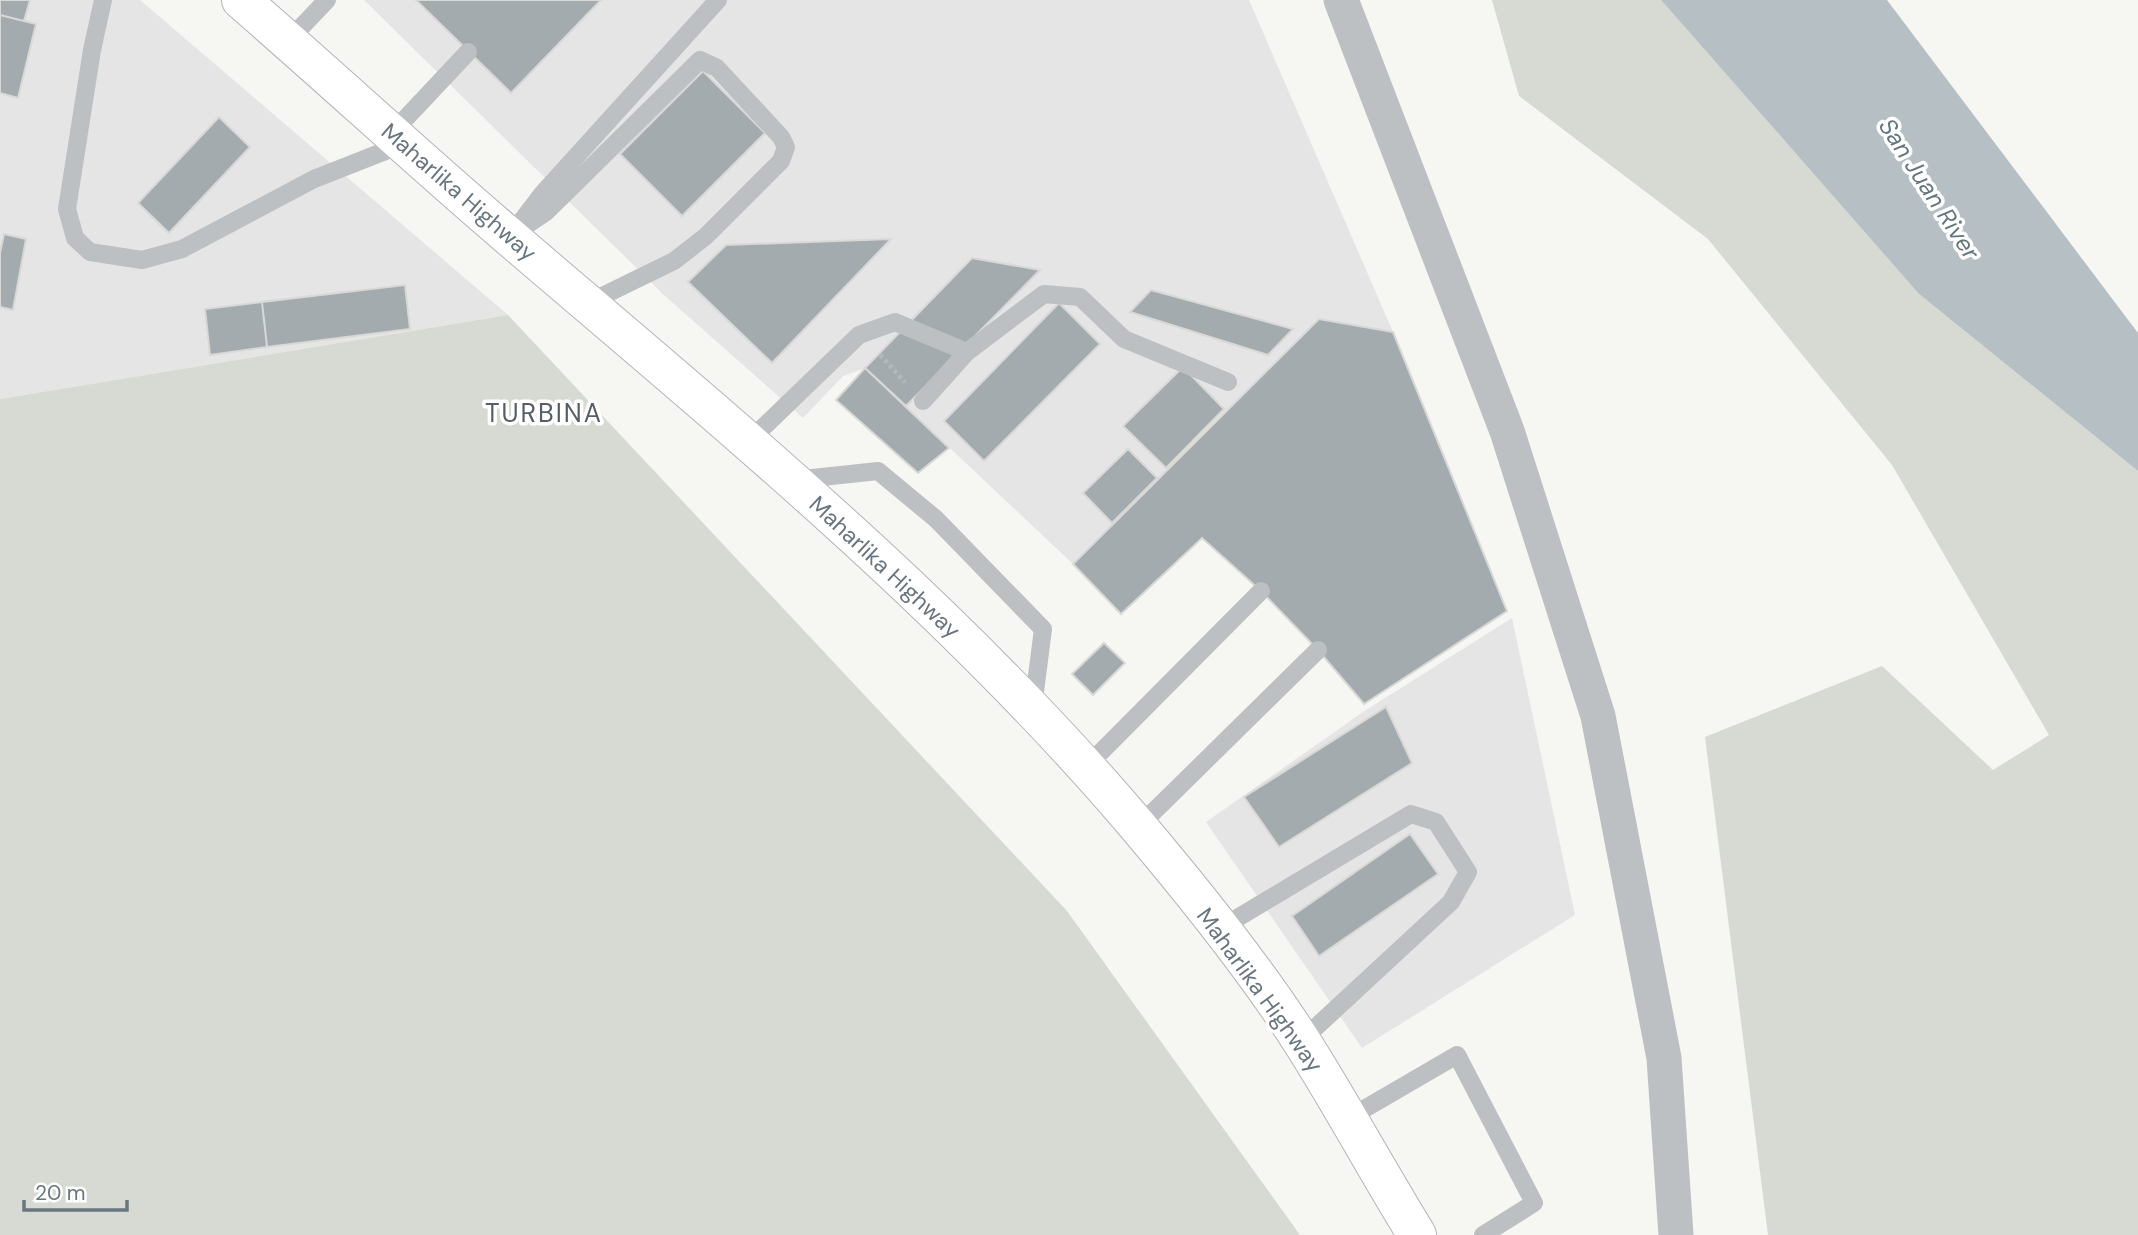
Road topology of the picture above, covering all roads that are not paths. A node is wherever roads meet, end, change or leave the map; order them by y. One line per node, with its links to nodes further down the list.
1 (103, 0): 8 (lane)
2 (241, 0): 6 (highway, Maharlika Highway)
3 (327, 0): 6 (lane)
4 (719, 0): 9 (lane)
5 (1342, 0): 26 (street)
6 (288, 41): 8 (highway, Maharlika Highway)
7 (468, 52): 8 (lane)
8 (397, 139): 9 (highway, Maharlika Highway)
9 (509, 237): 10 (highway, Maharlika Highway); 10 (lane)
10 (590, 302): 14 (highway, Maharlika Highway)
11 (967, 352): 12 (lane); 13 (lane); 14 (lane)
12 (1228, 382)
13 (923, 401)
14 (748, 442): 15 (highway, Maharlika Highway)
15 (793, 480): 18 (highway, Maharlika Highway); 18 (lane)
16 (1261, 591): 19 (lane)
17 (1318, 650): 20 (lane)
18 (1032, 710): 19 (highway, Maharlika Highway)
19 (1086, 767): 20 (highway, Maharlika Highway)
20 (1138, 827): 21 (highway, Maharlika Highway)
21 (1219, 929): 22 (highway, Maharlika Highway); 22 (lane)
22 (1301, 1041): 23 (highway, Maharlika Highway)
23 (1347, 1119): 24 (highway, Maharlika Highway); 25 (lane)
24 (1417, 1235)
25 (1483, 1235)
26 (1676, 1235)

